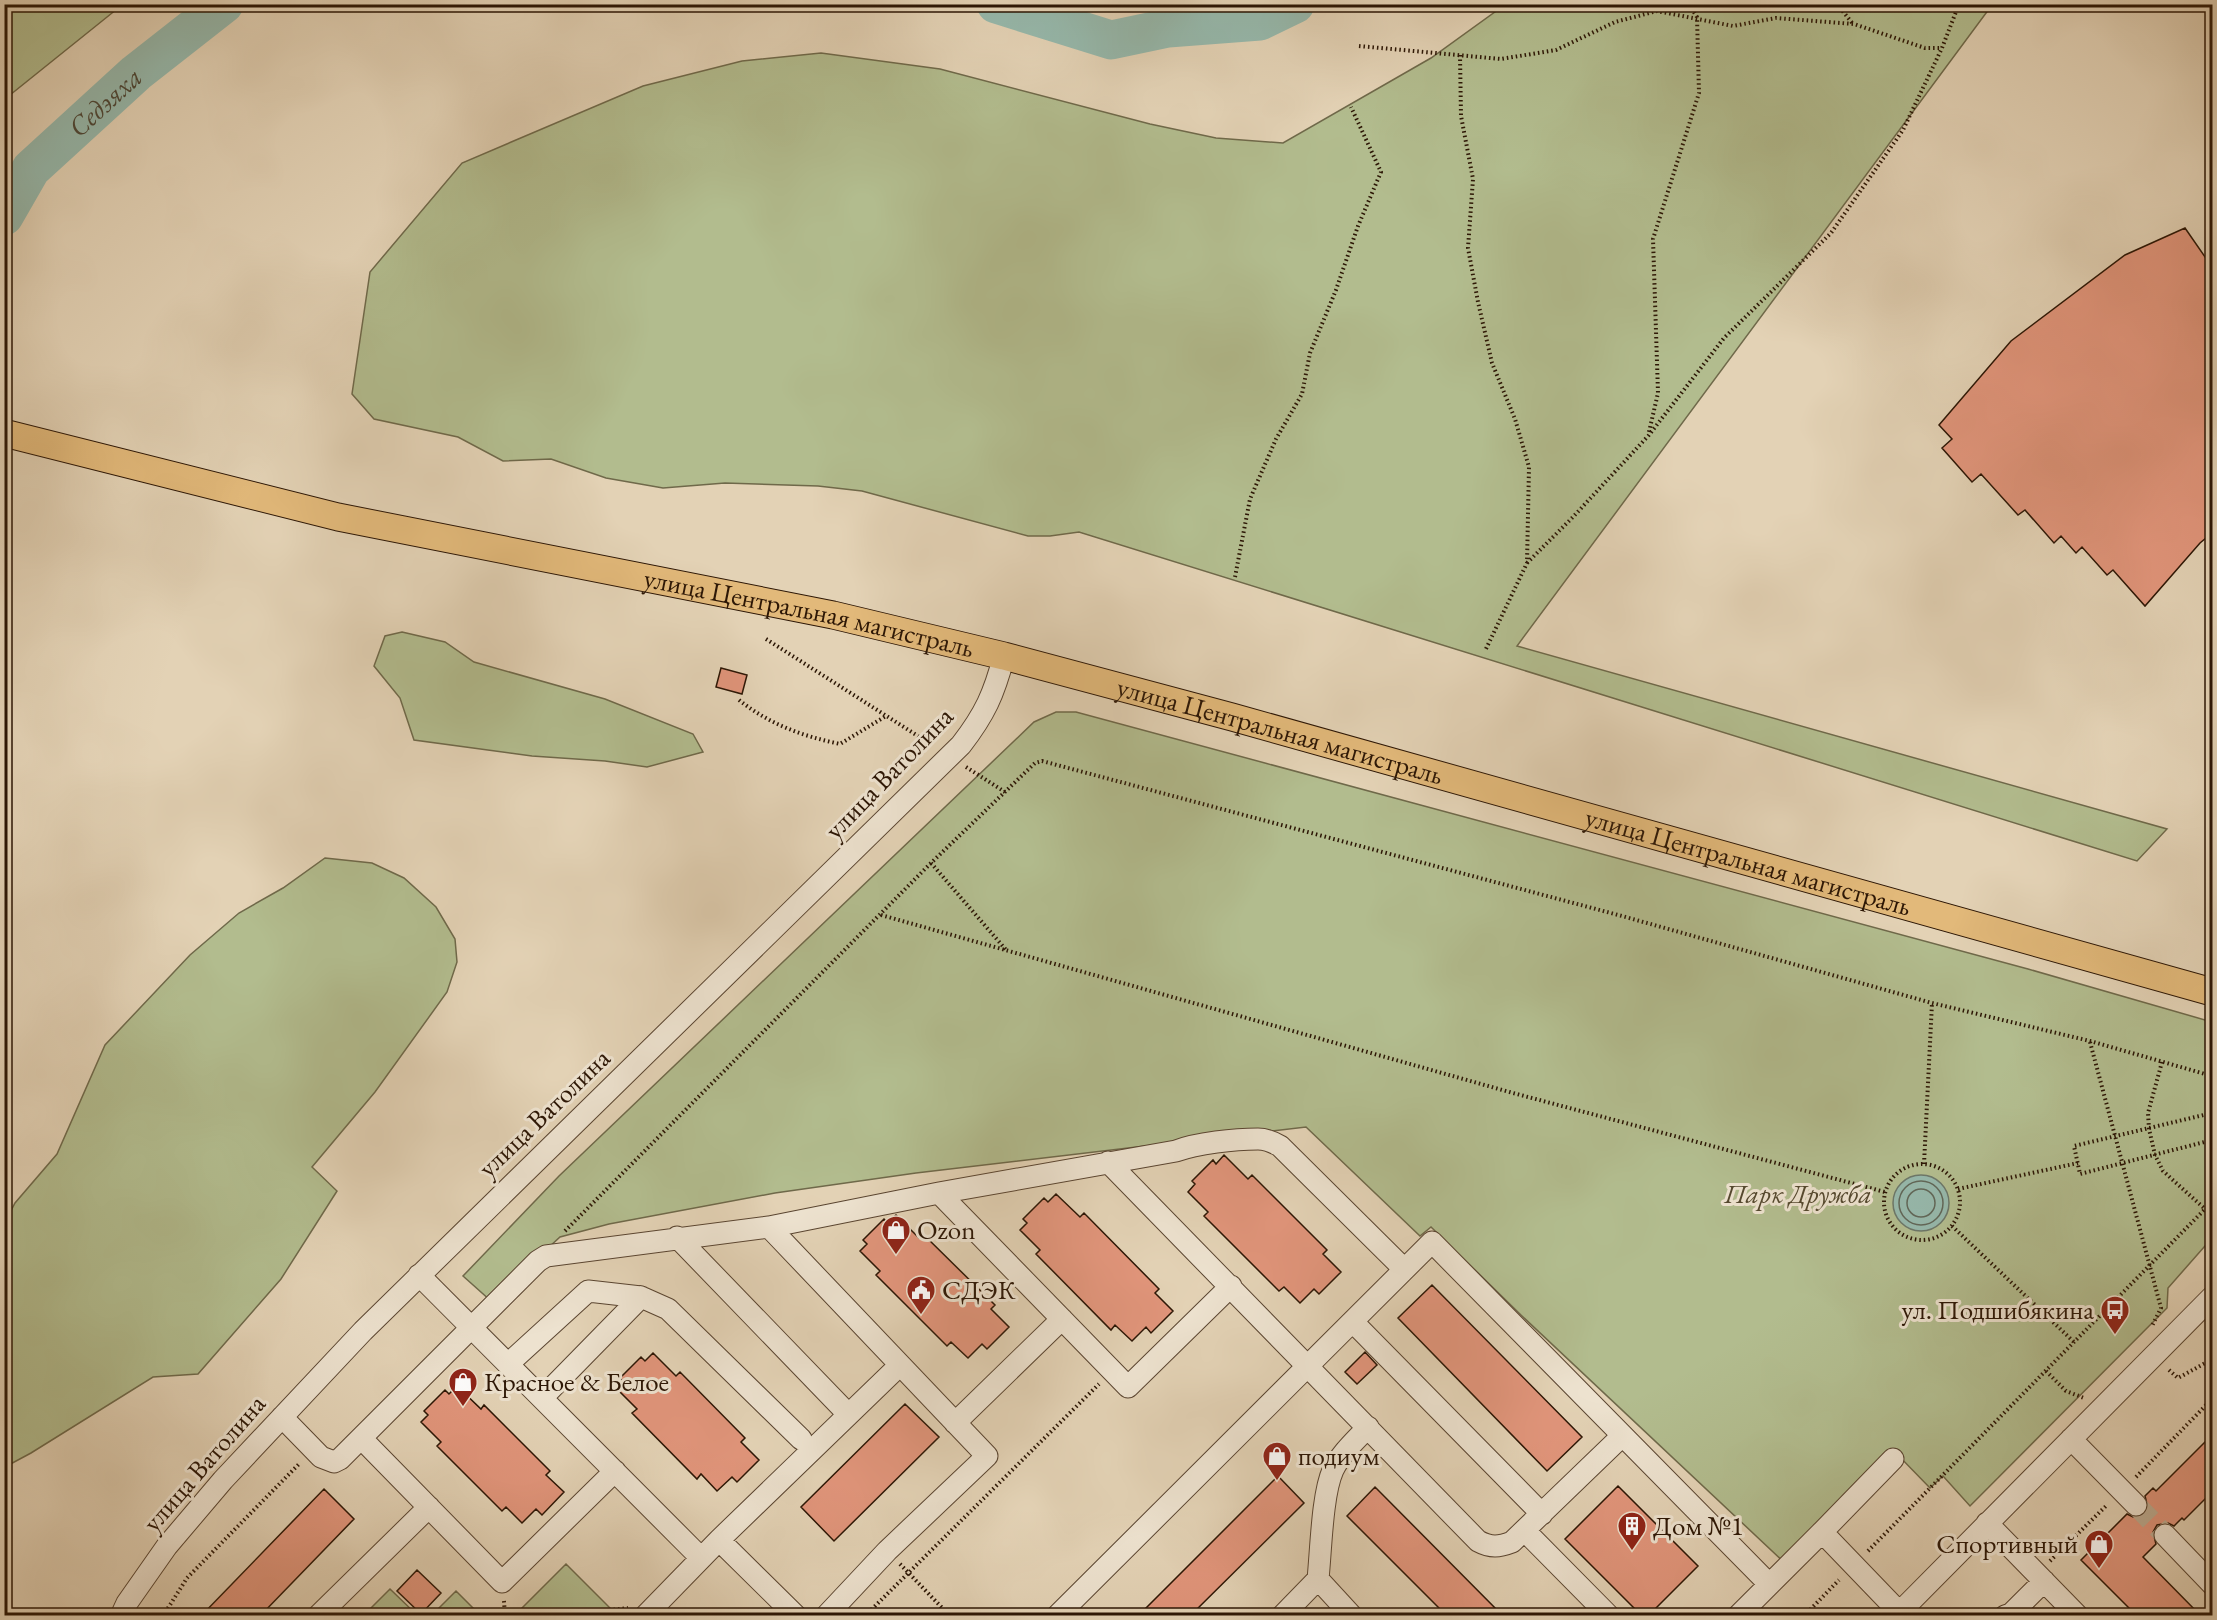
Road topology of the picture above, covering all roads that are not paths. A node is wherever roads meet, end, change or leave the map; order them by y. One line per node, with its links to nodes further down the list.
1 (4, 433): 2 (main road, улица Центральная магистраль)
2 (1004, 656): 3 (main road, улица Центральная магистраль); 9 (street, улица Ватолина)
3 (2212, 992)
4 (1108, 1162): 5 (street); 8 (street); 10 (street)
5 (939, 1193): 6 (street); 13 (street)
6 (769, 1227): 7 (street); 17 (street)
7 (677, 1238): 15 (street); 20 (street)
8 (1404, 1269): 14 (street); 24 (street)
9 (419, 1275): 15 (street); 21 (street, улица Ватолина)
10 (1231, 1286): 13 (street); 18 (street)
11 (641, 1297): 16 (street); 19 (street); 26 (street)
12 (2212, 1297): 27 (street)
13 (1062, 1318): 22 (street)
14 (1353, 1322): 18 (street); 32 (street)
15 (472, 1327): 16 (street); 25 (street)
16 (508, 1364): 19 (street)
17 (900, 1365): 20 (street); 22 (street)
18 (1309, 1366): 23 (street); 49 (street)
19 (542, 1398): 29 (street)
20 (848, 1413): 37 (street)
21 (282, 1417): 25 (street); 45 (street, улица Ватолина)
22 (955, 1423): 48 (street)
23 (1368, 1427): 34 (street); 39 (street)
24 (1622, 1436): 32 (street); 41 (street)
25 (361, 1438): 31 (street)
26 (801, 1438)
27 (2071, 1439): 30 (street); 33 (street)
28 (1893, 1459): 35 (street)
29 (615, 1471): 31 (street); 38 (street)
30 (2136, 1505)
31 (429, 1507): 46 (street)
32 (1542, 1514): 34 (street)
33 (1987, 1523): 40 (street); 44 (street)
34 (1525, 1531): 52 (street)
35 (1822, 1532): 41 (street); 44 (street)
36 (2165, 1535): 42 (street)
37 (719, 1540): 38 (street); 47 (street)
38 (701, 1558): 43 (street)
39 (1318, 1579): 50 (street); 51 (street)
40 (2044, 1581): 54 (street); 55 (street)
41 (1769, 1584): 53 (street)
42 (2212, 1584)
43 (650, 1610)
44 (1897, 1614)
45 (121, 1616)
46 (318, 1616)
47 (796, 1616)
48 (826, 1616)
49 (1057, 1616)
50 (1282, 1616)
51 (1352, 1616)
52 (1609, 1616)
53 (1737, 1616)
54 (2005, 1616)
55 (2078, 1616)

